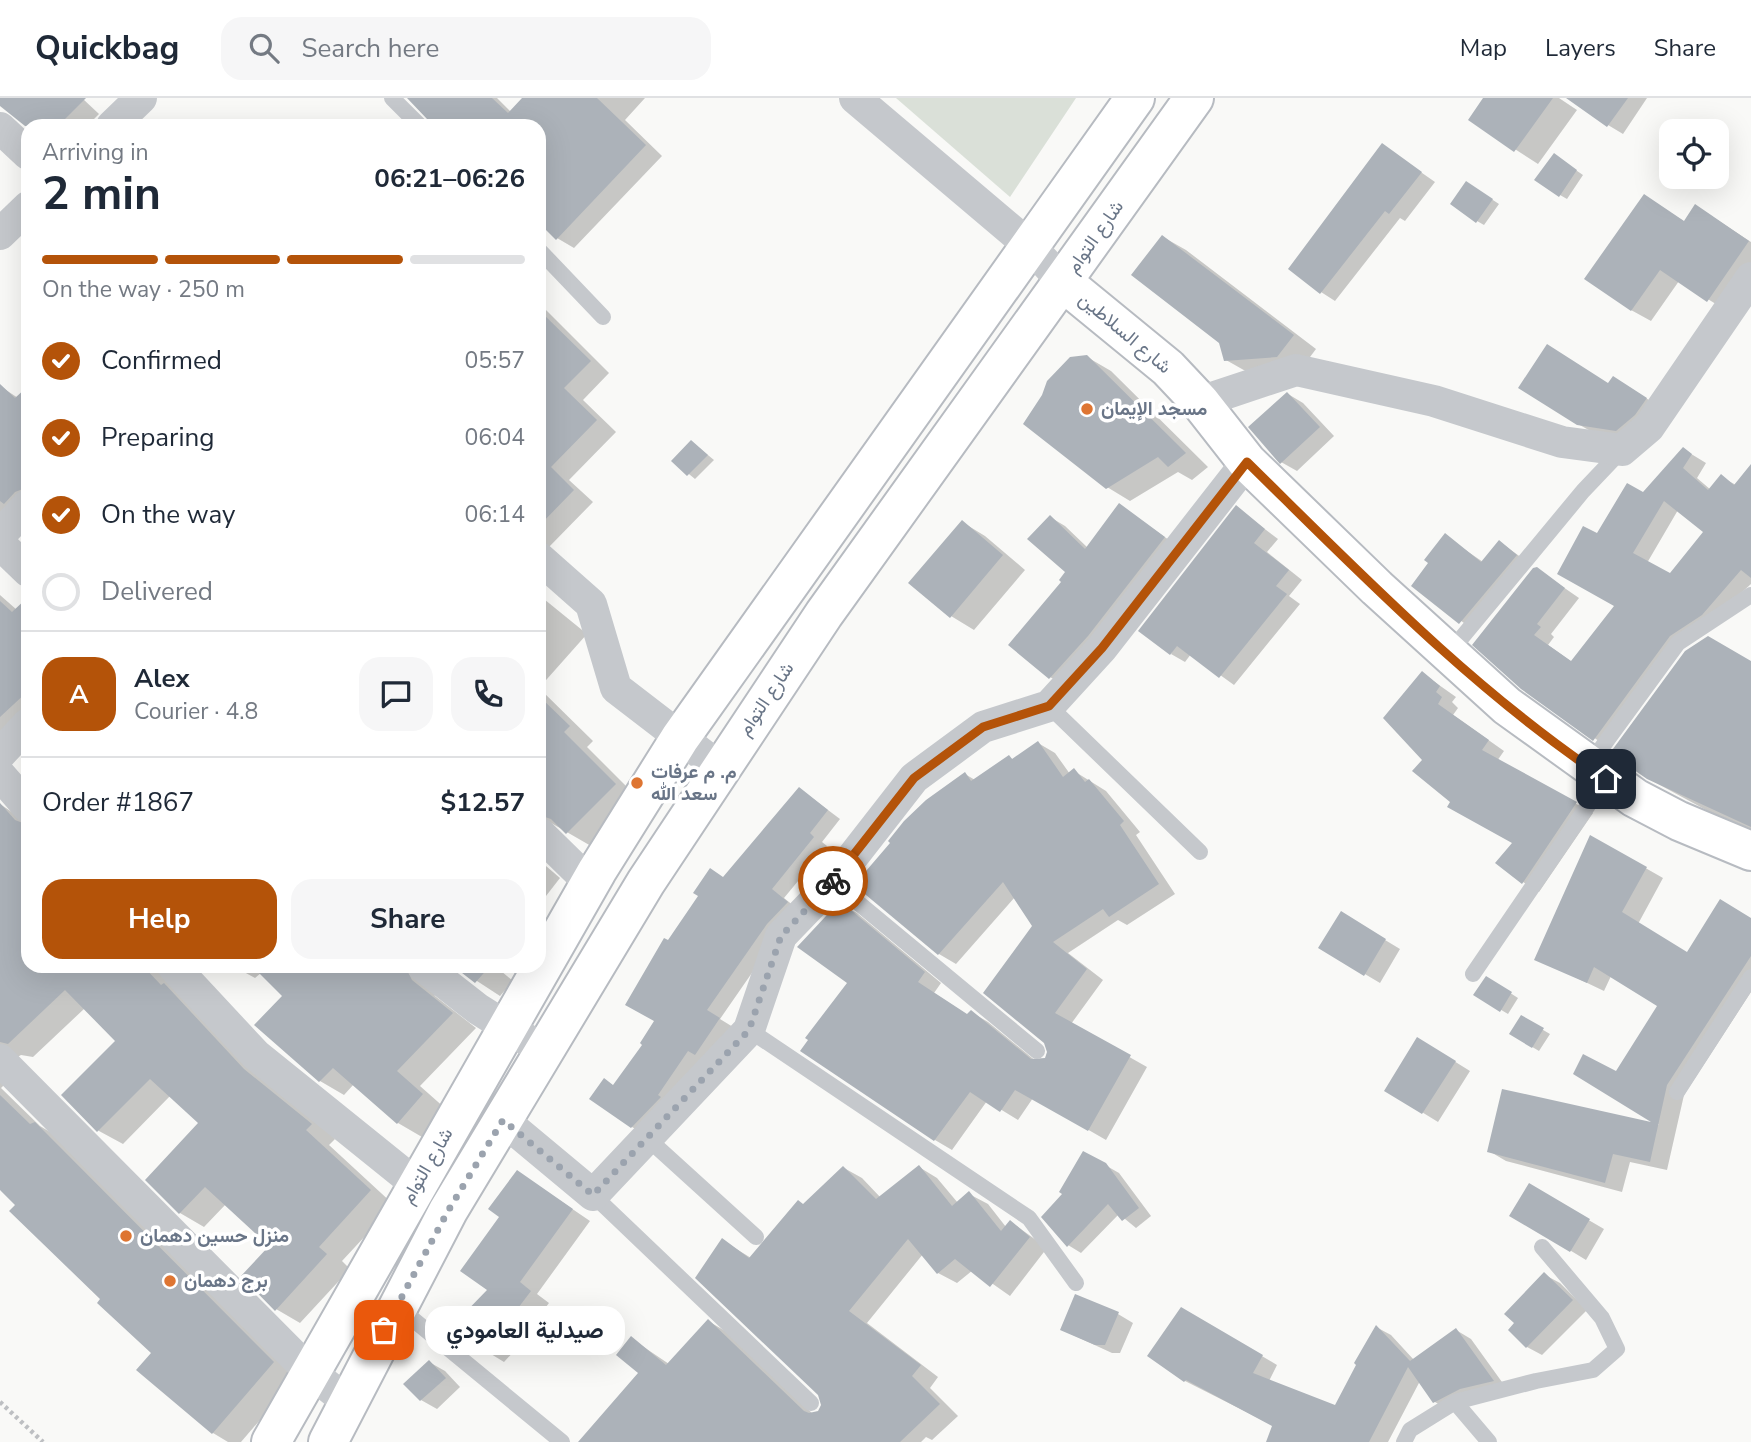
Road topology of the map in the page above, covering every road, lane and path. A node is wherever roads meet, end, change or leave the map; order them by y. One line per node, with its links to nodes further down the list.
1 (141, 98): 6 (street)
2 (392, 98): 7 (lane)
3 (855, 98): 12 (street, شارع السلاطين)
4 (1135, 98): 12 (main road, شارع التوام)
5 (1194, 98): 15 (main road, شارع التوام)
6 (119, 119)
7 (412, 119)
8 (0, 128): 9 (street)
9 (21, 148)
10 (21, 214): 11 (street)
11 (0, 234)
12 (1031, 247): 15 (street, شارع السلاطين); 29 (main road, شارع التوام)
13 (546, 257): 16 (lane)
14 (1751, 278): 18 (street)
15 (1063, 282): 17 (main road, شارع السلاطين); 31 (main road, شارع التوام)
16 (603, 317)
17 (1200, 402): 18 (street); 19 (main road, شارع السلاطين)
18 (1622, 450): 26 (lane)
19 (1247, 462): 26 (main road, شارع السلاطين); 27 (street)
20 (21, 512): 21 (street)
21 (0, 535)
22 (0, 544): 23 (street)
23 (21, 564)
24 (546, 564): 29 (street)
25 (1751, 596): 32 (lane)
26 (1449, 653): 32 (main road, شارع السلاطين)
27 (1049, 706): 37 (lane); 38 (street)
28 (21, 732): 30 (street)
29 (680, 738): 31 (street); 39 (main road, شارع التوام)
30 (0, 754)
31 (720, 768): 48 (main road, شارع التوام)
32 (1597, 773): 36 (main road, شارع السلاطين); 44 (lane)
33 (0, 775): 34 (street)
34 (21, 799)
35 (546, 840): 39 (street)
36 (1751, 851)
37 (1200, 852)
38 (832, 882): 47 (street); 49 (lane)
39 (590, 883): 40 (main road, شارع التوام)
40 (546, 959)
41 (180, 973): 54 (street)
42 (433, 973): 46 (street)
43 (538, 973): 46 (main road, شارع التوام)
44 (1473, 974)
45 (1751, 977): 51 (lane)
46 (506, 1028): 48 (street); 54 (main road, شارع التوام)
47 (749, 1030): 53 (street); 58 (lane)
48 (543, 1051): 52 (main road, شارع التوام)
49 (1037, 1051)
50 (0, 1060): 60 (street)
51 (1677, 1092)
52 (503, 1120): 55 (street); 59 (main road, شارع التوام)
53 (648, 1138): 55 (street); 56 (lane)
54 (416, 1184): 60 (main road, شارع التوام)
55 (593, 1195): 64 (lane)
56 (756, 1237)
57 (1542, 1247): 62 (lane)
58 (1076, 1283)
59 (396, 1306): 63 (main road, شارع التوام); 68 (lane)
60 (310, 1371): 63 (street); 66 (main road, شارع التوام)
61 (0, 1402): 65 (path)
62 (1455, 1402): 69 (lane); 70 (lane)
63 (349, 1403): 67 (main road, شارع التوام)
64 (811, 1403)
65 (43, 1442)
66 (271, 1442)
67 (327, 1442)
68 (562, 1442)
69 (1404, 1442)
70 (1489, 1442)

